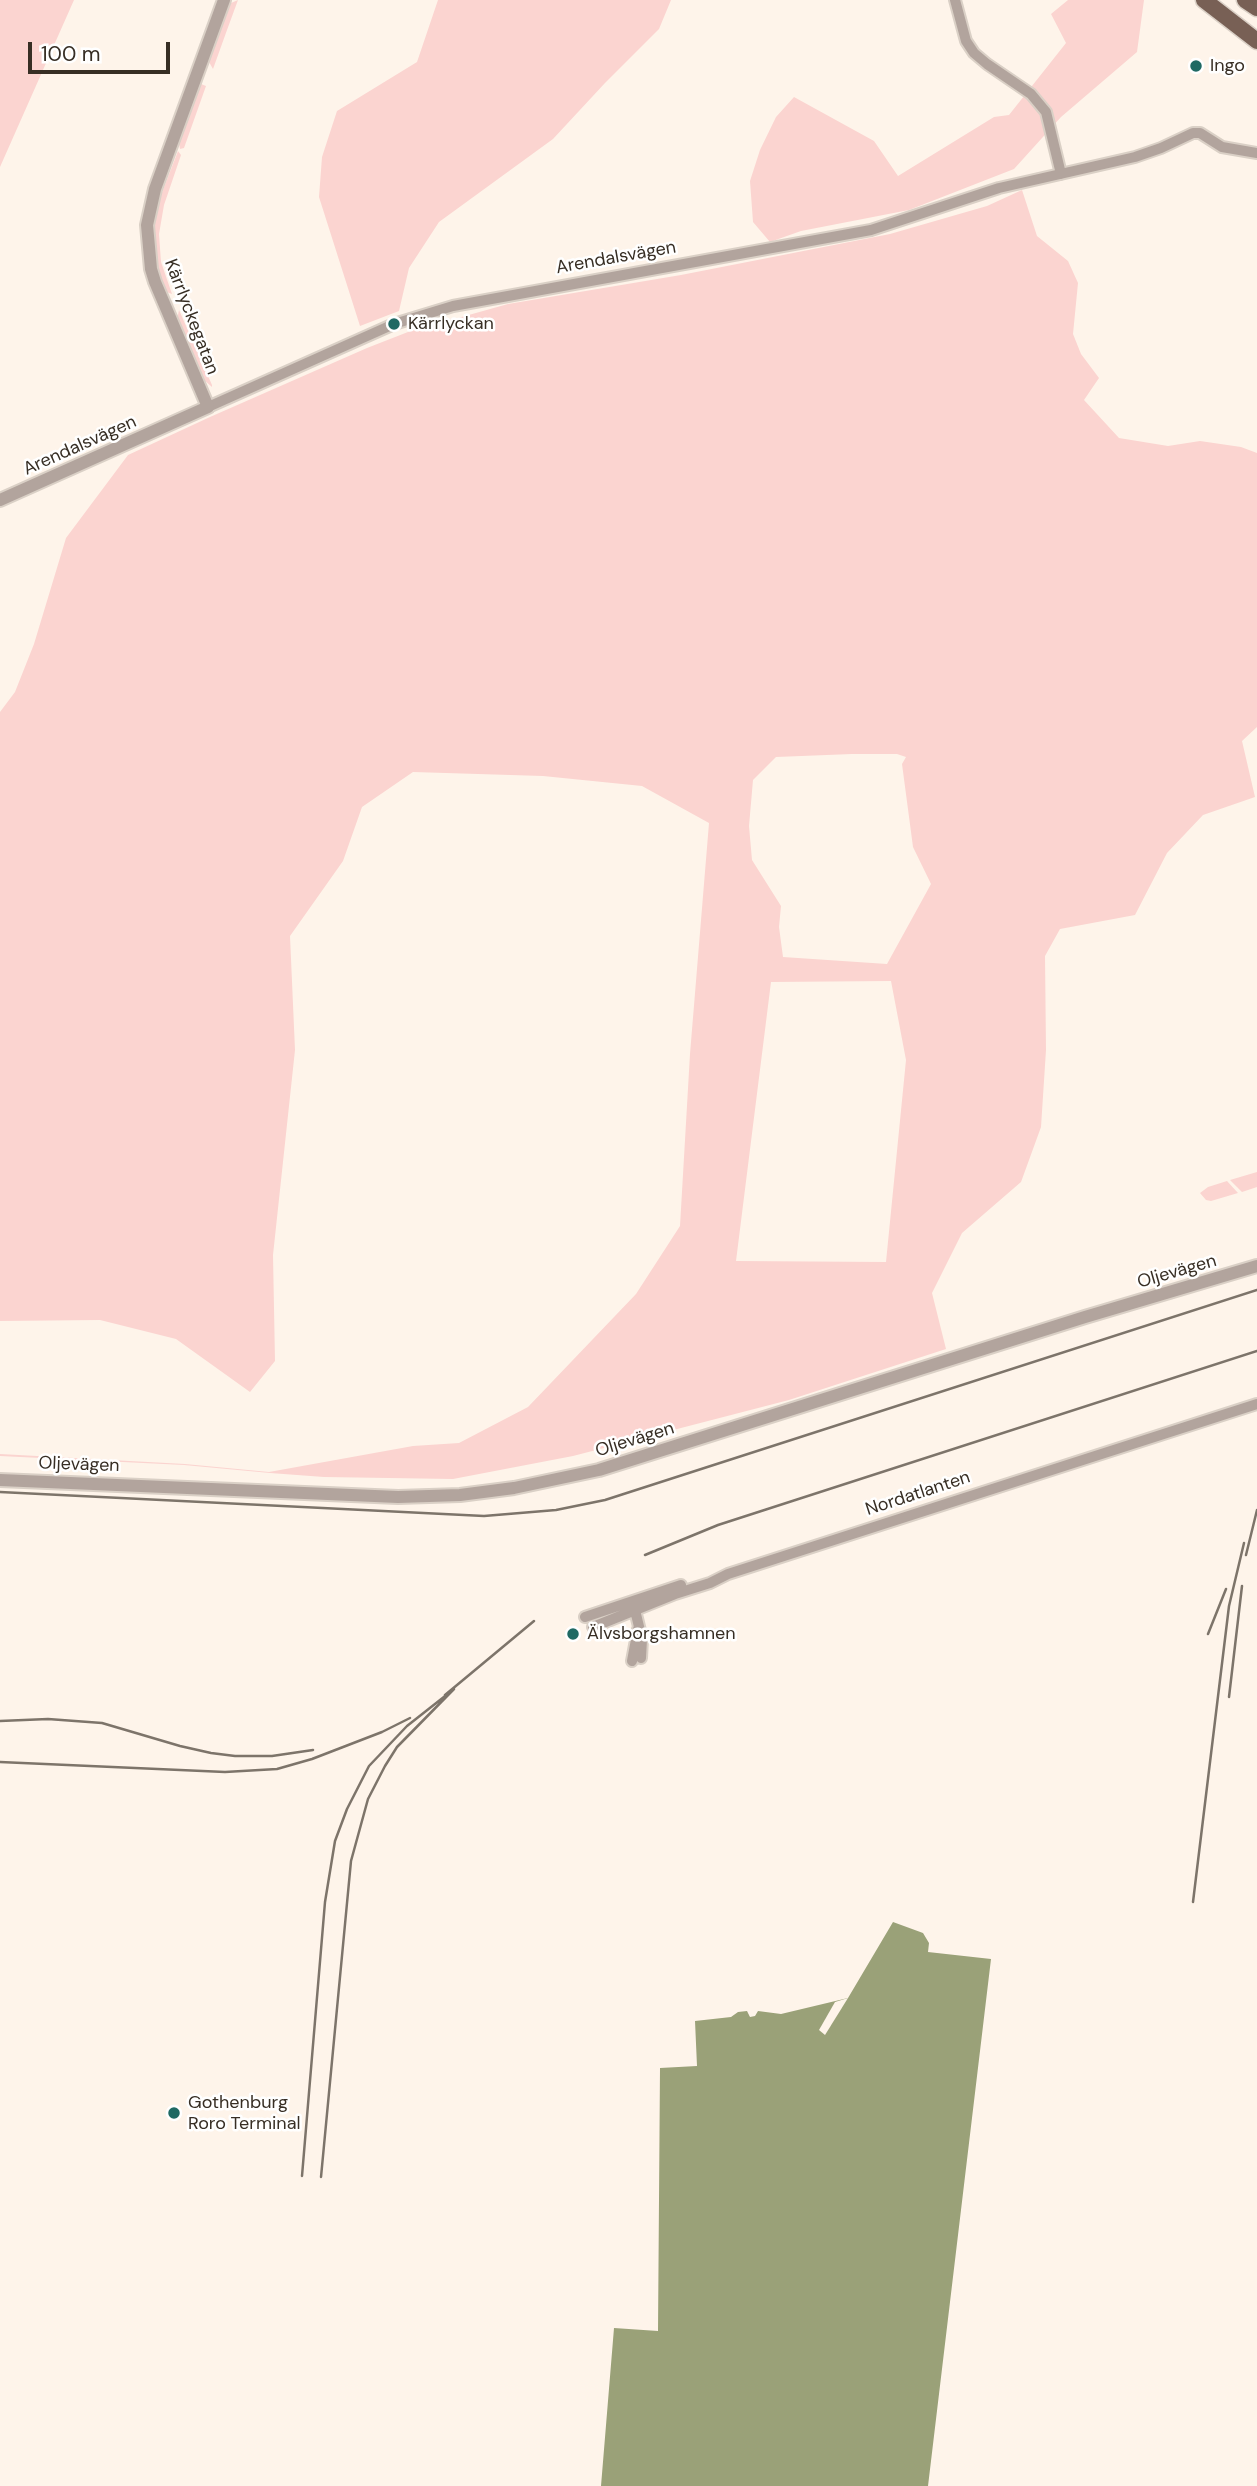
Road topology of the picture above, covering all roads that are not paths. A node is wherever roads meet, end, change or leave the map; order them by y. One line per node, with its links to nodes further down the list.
1 (224, 0): 9 (street, Kärrlyckegatan)
2 (955, 0): 8 (street)
3 (1204, 0): 6 (main road)
4 (1245, 0): 5 (main road)
5 (1257, 8)
6 (1257, 41)
7 (1257, 153): 8 (street, Arendalsvägen)
8 (1061, 174): 9 (street, Arendalsvägen)
9 (208, 407): 10 (street, Arendalsvägen)
10 (0, 500)
11 (1257, 1266): 13 (street, Oljevägen)
12 (1257, 1404): 14 (street, Nordatlanten)
13 (0, 1480)
14 (634, 1606): 15 (street); 16 (street, Nordatlanten); 17 (street)
15 (585, 1617)
16 (593, 1627)
17 (636, 1659)

